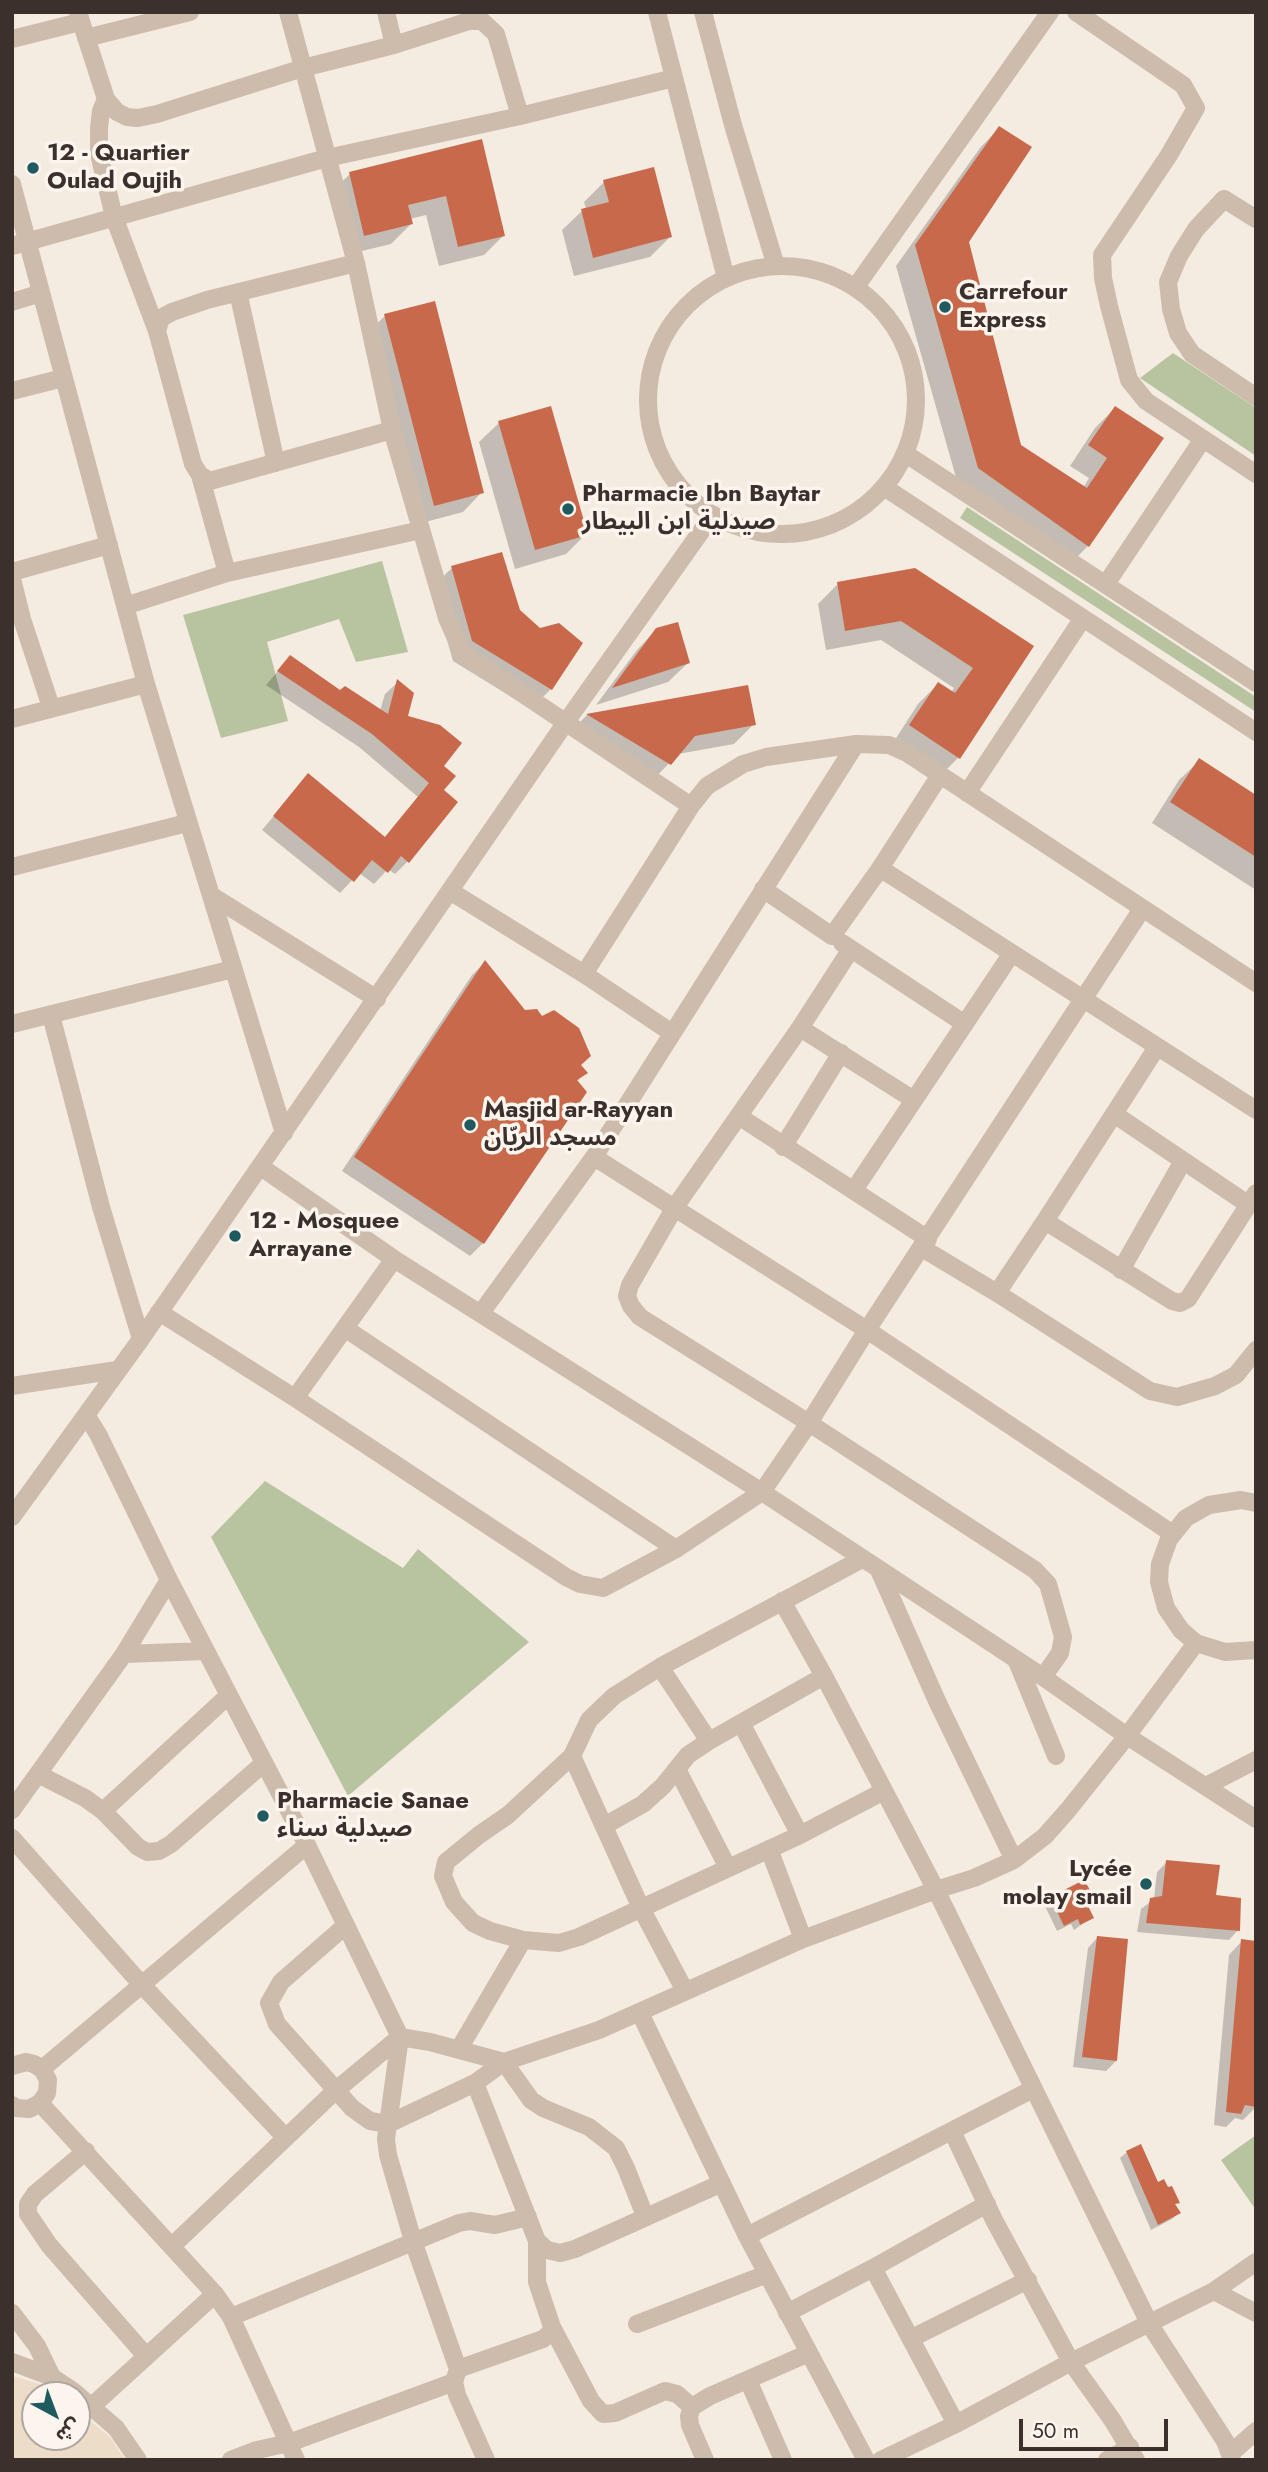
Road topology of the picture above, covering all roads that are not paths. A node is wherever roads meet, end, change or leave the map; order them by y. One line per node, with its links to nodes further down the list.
1 (288, 12): 12 (street)
2 (386, 12): 11 (street)
3 (657, 12): 13 (street)
4 (703, 12): 22 (street)
5 (1050, 12): 24 (street)
6 (1076, 12): 33 (street)
7 (182, 13): 9 (street)
8 (487, 19): 11 (street); 15 (street)
9 (81, 24): 10 (street); 14 (street)
10 (12, 39)
11 (394, 45): 12 (street)
12 (303, 68): 14 (street); 16 (street)
13 (674, 78): 15 (street); 23 (street)
14 (106, 99): 18 (street)
15 (520, 116): 16 (street)
16 (327, 158): 18 (street); 21 (street)
17 (12, 184): 20 (street)
18 (114, 217): 20 (street); 28 (street)
19 (1256, 219): 31 (street)
20 (20, 244): 26 (street)
21 (356, 263): 25 (street); 32 (street)
22 (776, 266): 23 (street); 24 (street)
23 (726, 278): 39 (street)
24 (857, 285): 34 (street)
25 (238, 292): 28 (street); 35 (street)
26 (41, 293): 27 (street); 29 (street)
27 (12, 302)
28 (157, 331): 37 (street)
29 (63, 378): 30 (street); 41 (street)
30 (12, 391)
31 (1256, 397)
32 (392, 430): 35 (street); 40 (street)
33 (1203, 439): 36 (street); 45 (street)
34 (906, 454): 38 (street); 45 (street)
35 (276, 463): 37 (street)
36 (1256, 474)
37 (200, 475): 43 (street)
38 (884, 487): 39 (street); 47 (street)
39 (712, 516): 53 (street)
40 (421, 530): 43 (street); 53 (street)
41 (109, 545): 42 (street); 46 (street)
42 (12, 572)
43 (227, 572): 46 (street)
44 (12, 579): 48 (street)
45 (1106, 584): 49 (street)
46 (125, 606): 50 (street)
47 (1083, 618): 54 (street); 57 (street)
48 (17, 620): 51 (street)
49 (1256, 683)
50 (146, 684): 51 (street); 59 (street)
51 (51, 707): 52 (street)
52 (12, 719)
53 (566, 722): 58 (street); 63 (street)
54 (1256, 732)
55 (856, 744): 56 (street); 58 (street); 62 (street)
56 (940, 775): 57 (street); 61 (street)
57 (967, 793): 65 (street)
58 (691, 806): 70 (street)
59 (187, 823): 60 (street); 64 (street)
60 (12, 867)
61 (879, 870): 66 (street); 68 (street)
62 (763, 889): 66 (street); 78 (street)
63 (450, 891): 70 (street); 72 (street)
64 (212, 896): 69 (street); 72 (street)
65 (1142, 909): 71 (street); 73 (street)
66 (832, 936): 67 (street)
67 (851, 948): 76 (street); 77 (street)
68 (1012, 953): 73 (street); 76 (street)
69 (233, 969): 74 (street); 85 (street)
70 (584, 974): 78 (street)
71 (1256, 984)
72 (377, 999): 85 (street)
73 (1082, 999): 79 (street); 94 (street)
74 (51, 1016): 75 (street); 102 (street)
75 (12, 1024)
76 (965, 1024): 81 (street)
77 (800, 1028): 80 (street); 84 (street)
78 (672, 1033): 87 (street)
79 (1157, 1047): 82 (street); 83 (street)
80 (841, 1053): 81 (street); 86 (street)
81 (914, 1100): 90 (street)
82 (1256, 1110)
83 (1114, 1114): 88 (street); 93 (street)
84 (740, 1117): 86 (street); 92 (street)
85 (284, 1133): 89 (street)
86 (783, 1147): 90 (street)
87 (594, 1157): 92 (street); 99 (street)
88 (1183, 1161): 91 (street); 96 (street)
89 (261, 1167): 95 (street); 98 (street)
90 (854, 1190): 94 (street)
91 (1252, 1199): 96 (street)
92 (675, 1206): 101 (street); 108 (street)
93 (1045, 1221): 96 (street); 97 (street)
94 (925, 1244): 97 (street); 101 (street)
95 (394, 1259): 99 (street); 100 (street)
96 (1121, 1270)
97 (997, 1293): 103 (street)
98 (159, 1312): 102 (street); 106 (street)
99 (481, 1312): 109 (street)
100 (346, 1329): 106 (street); 113 (street)
101 (867, 1330): 108 (street); 112 (street)
102 (141, 1339): 104 (street)
103 (1254, 1356)
104 (117, 1370): 105 (street); 107 (street)
105 (12, 1386)
106 (295, 1398): 113 (street)
107 (86, 1415): 111 (street); 116 (street)
108 (809, 1423): 109 (street); 125 (street)
109 (762, 1492): 113 (street); 114 (street)
110 (1256, 1503): 112 (street)
111 (12, 1517)
112 (1173, 1534): 118 (street)
113 (676, 1549)
114 (862, 1559): 115 (street); 117 (street)
115 (879, 1570): 122 (street); 146 (street)
116 (169, 1580): 120 (street); 121 (street)
117 (782, 1601): 123 (street); 124 (street)
118 (1196, 1643): 119 (street); 128 (street)
119 (1256, 1650)
120 (206, 1651): 121 (street); 126 (street)
121 (124, 1654): 135 (street)
122 (1016, 1659): 125 (street); 131 (street)
123 (660, 1667): 129 (street); 130 (street)
124 (824, 1676): 127 (street); 137 (street)
125 (1043, 1677): 128 (street)
126 (229, 1695): 133 (street); 139 (street)
127 (741, 1723): 129 (street); 142 (street)
128 (1128, 1736): 136 (street); 146 (street)
129 (709, 1741): 134 (street)
130 (572, 1756): 141 (street); 151 (street)
131 (1056, 1756)
132 (1256, 1760): 136 (street)
133 (264, 1763): 139 (street); 144 (street)
134 (677, 1769): 141 (street); 147 (street)
135 (38, 1774): 138 (street); 139 (street)
136 (1206, 1786): 140 (street)
137 (884, 1791): 142 (street); 148 (street)
138 (12, 1810)
139 (103, 1811)
140 (1256, 1819)
141 (604, 1826): 149 (street)
142 (800, 1835): 145 (street)
143 (12, 1838): 153 (street)
144 (307, 1845): 150 (street); 153 (street)
145 (769, 1849): 147 (street); 152 (street)
146 (1014, 1860): 148 (street)
147 (728, 1868): 149 (street)
148 (936, 1890): 152 (street); 162 (street)
149 (641, 1908): 151 (street); 154 (street)
150 (345, 1926): 156 (street); 163 (street)
151 (523, 1940): 157 (street)
152 (803, 1940): 154 (street)
153 (142, 1985): 160 (street); 168 (street)
154 (685, 1991): 155 (street)
155 (640, 2013): 158 (street); 170 (street)
156 (400, 2037): 157 (street); 163 (street); 166 (street)
157 (459, 2049): 158 (street)
158 (504, 2062): 161 (street); 172 (street)
159 (12, 2066): 160 (street)
160 (42, 2069): 164 (street)
161 (475, 2083): 166 (street); 173 (street)
162 (1033, 2089): 167 (street); 189 (street)
163 (335, 2091): 166 (street); 168 (street)
164 (40, 2103): 165 (street); 169 (street)
165 (12, 2105)
166 (388, 2124): 175 (street)
167 (952, 2131): 171 (street); 174 (street)
168 (285, 2137): 177 (street)
169 (86, 2151): 177 (street); 193 (street)
170 (722, 2183): 172 (street); 174 (street)
171 (987, 2204): 179 (street); 181 (street)
172 (645, 2216): 176 (street)
173 (528, 2217): 175 (street); 176 (street)
174 (747, 2236): 180 (street)
175 (413, 2241): 187 (street); 196 (street)
176 (537, 2241): 190 (street)
177 (172, 2246): 183 (street)
178 (1256, 2262): 182 (street)
179 (873, 2268): 185 (street); 191 (street)
180 (766, 2274): 185 (street); 188 (street)
181 (1028, 2280): 191 (street); 195 (street)
182 (1214, 2291): 186 (street); 189 (street)
183 (215, 2294): 187 (street); 193 (street)
184 (12, 2313): 197 (street)
185 (787, 2313): 192 (street)
186 (1256, 2313)
187 (231, 2318): 203 (street)
188 (637, 2324)
189 (1150, 2325): 195 (street); 205 (street)
190 (552, 2327): 196 (street); 200 (street)
191 (912, 2338): 201 (street)
192 (809, 2353): 198 (street); 211 (street)
193 (146, 2356): 199 (street)
194 (12, 2362): 197 (street)
195 (1071, 2362): 201 (street); 204 (street)
196 (456, 2376): 203 (street); 208 (street)
197 (51, 2377): 199 (street)
198 (748, 2380): 200 (street); 210 (street)
199 (92, 2406): 206 (street)
200 (692, 2407): 209 (street)
201 (956, 2424): 212 (street)
202 (1256, 2431): 205 (street)
203 (292, 2452): 207 (street)
204 (1133, 2453): 213 (street)
205 (1231, 2457)
206 (138, 2460)
207 (230, 2460)
208 (486, 2460)
209 (705, 2460)
210 (783, 2460)
211 (866, 2460)
212 (881, 2460)
213 (1107, 2460)

